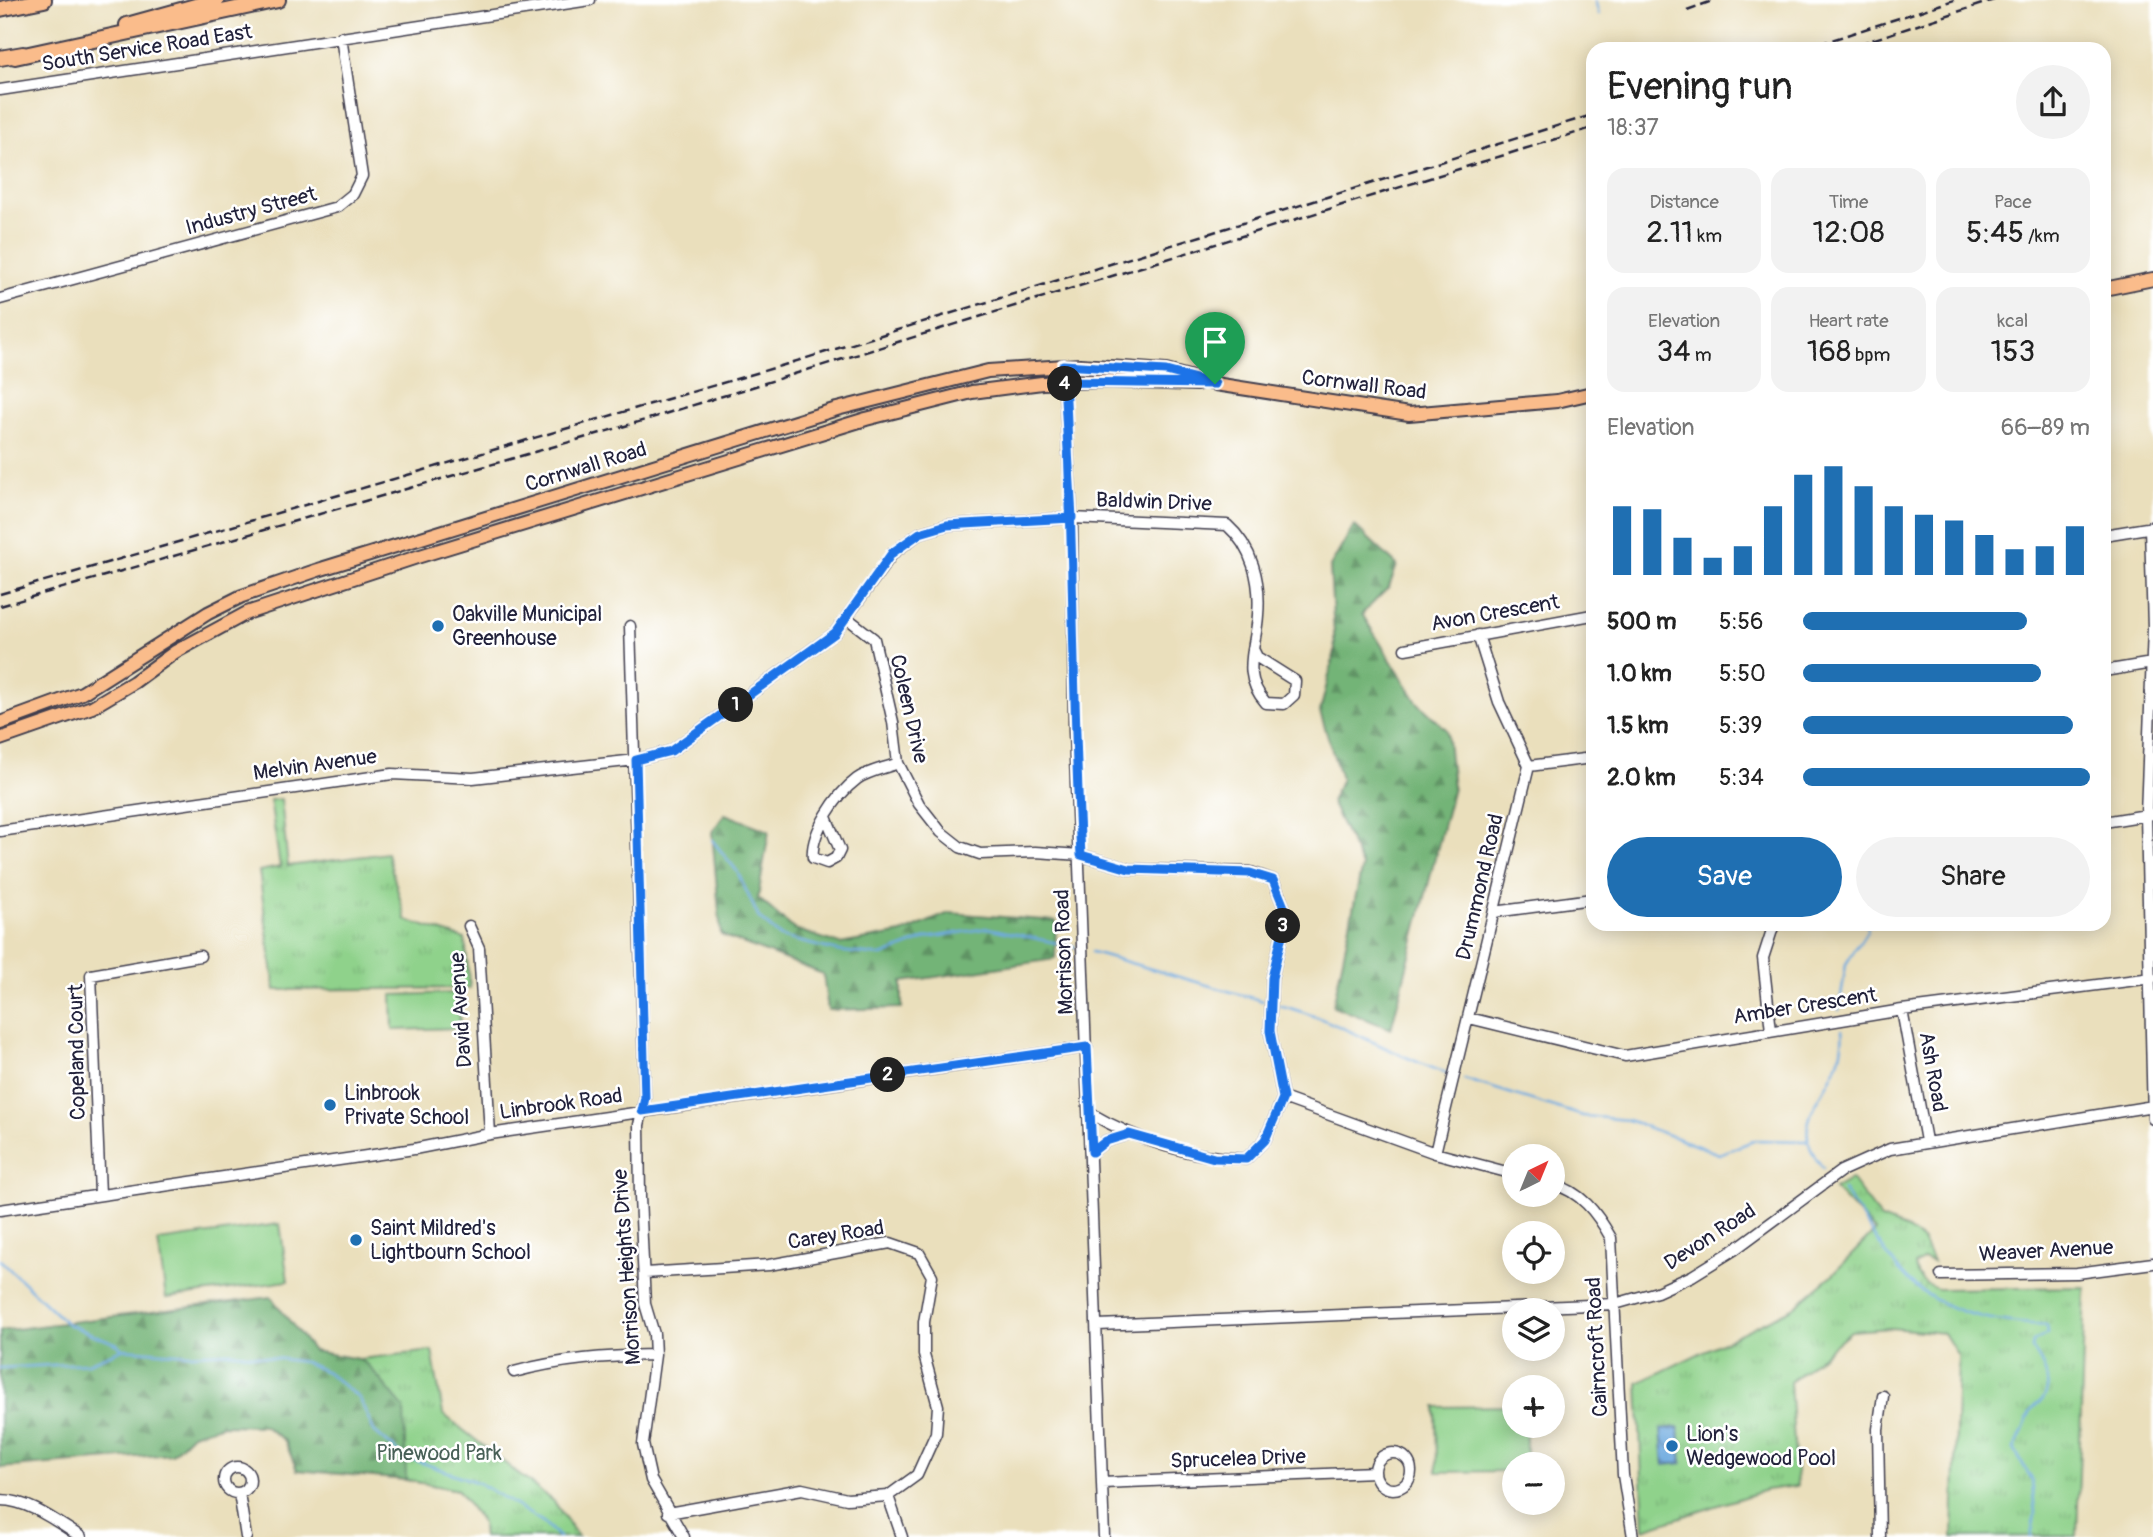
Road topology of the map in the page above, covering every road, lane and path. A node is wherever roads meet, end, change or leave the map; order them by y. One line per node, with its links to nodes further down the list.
1 (44, 0): 5 (highway)
2 (217, 0): 7 (highway)
3 (278, 0): 7 (highway)
4 (590, 0): 6 (street, South Service Road East)
5 (0, 9)
6 (341, 37): 8 (street, South Service Road East); 11 (street, Industry Street)
7 (8, 57)
8 (0, 90)
9 (2153, 279): 10 (main road)
10 (2111, 288)
11 (0, 299)
12 (1063, 365): 13 (street, Morrison Road); 14 (main road, Cornwall Road); 27 (main road, Cornwall Road)
13 (1065, 382): 14 (main road, Cornwall Road); 16 (street, Morrison Road); 28 (main road, Cornwall Road)
14 (1215, 384): 15 (main road, Cornwall Road)
15 (1586, 394)
16 (1072, 518): 20 (street, Melvin Avenue); 23 (street, Baldwin Drive); 37 (street, Morrison Road)
17 (2151, 527): 18 (street); 25 (street)
18 (2111, 533)
19 (1586, 616): 22 (street, Avon Crescent)
20 (847, 618): 30 (street, Melvin Avenue); 31 (street, Coleen Drive)
21 (630, 626): 30 (street, Morrison Heights Drive)
22 (1478, 635): 24 (street, Avon Crescent); 32 (street)
23 (1253, 649): 23 (street, Baldwin Drive)
24 (1405, 649)
25 (2152, 663): 26 (street); 33 (street)
26 (2111, 670)
27 (0, 723)
28 (0, 740)
29 (1586, 759): 32 (street)
30 (636, 760): 36 (street, Melvin Avenue); 50 (street, Morrison Heights Drive)
31 (898, 763): 34 (street); 37 (street, Coleen Drive)
32 (1529, 766): 39 (street, Drummond Road)
33 (2149, 815): 35 (street); 43 (street)
34 (826, 817)
35 (2111, 821)
36 (0, 831)
37 (1081, 855): 47 (street, Morrison Road); 48 (street, Coleen Drive)
38 (1586, 899): 39 (street)
39 (1494, 912): 45 (street, Drummond Road)
40 (469, 926): 53 (street, David Avenue)
41 (1772, 931): 46 (street)
42 (200, 956): 60 (street, Copeland Court)
43 (2152, 978): 44 (street, Amber Crescent); 49 (street)
44 (1902, 1010): 46 (street, Amber Crescent); 55 (street, Ash Road)
45 (1469, 1018): 46 (street, Amber Crescent); 57 (street, Drummond Road)
46 (1771, 1031)
47 (1087, 1047): 50 (street, Linbrook Road); 51 (street, Morrison Road)
48 (1283, 1098): 54 (street); 57 (street)
49 (2152, 1106): 52 (street); 55 (street, Devon Road)
50 (642, 1111): 53 (street, Linbrook Road); 63 (street, Morrison Heights Drive)
51 (1090, 1113): 54 (street); 56 (street, Morrison Road)
52 (2153, 1119)
53 (491, 1133): 60 (street, Linbrook Road)
54 (1129, 1134): 56 (street)
55 (1926, 1141): 65 (street, Devon Road)
56 (1092, 1152): 66 (street, Morrison Road)
57 (1435, 1153): 58 (street)
58 (1502, 1171)
59 (1565, 1188): 65 (street, Cairncroft Road)
60 (100, 1194): 61 (street, Linbrook Road)
61 (0, 1210)
62 (2153, 1263): 64 (street, Weaver Avenue)
63 (645, 1273): 67 (street, Morrison Heights Drive); 73 (street, Carey Road)
64 (1941, 1275)
65 (1615, 1304): 66 (street, Devon Road); 81 (street, Cairncroft Road)
66 (1098, 1325): 71 (street, Morrison Road)
67 (655, 1355): 68 (street); 75 (street, Morrison Heights Drive)
68 (514, 1372)
69 (1883, 1396): 82 (street)
70 (1375, 1472): 71 (street, Sprucelea Drive)
71 (1102, 1483): 80 (street, Morrison Road)
72 (239, 1493): 77 (street)
73 (888, 1496): 75 (street); 79 (street)
74 (0, 1500): 76 (street)
75 (668, 1513): 78 (street, Morrison Heights Drive)
76 (81, 1537)
77 (246, 1537)
78 (684, 1537)
79 (902, 1537)
80 (1104, 1537)
81 (1633, 1537)
82 (1880, 1537)

